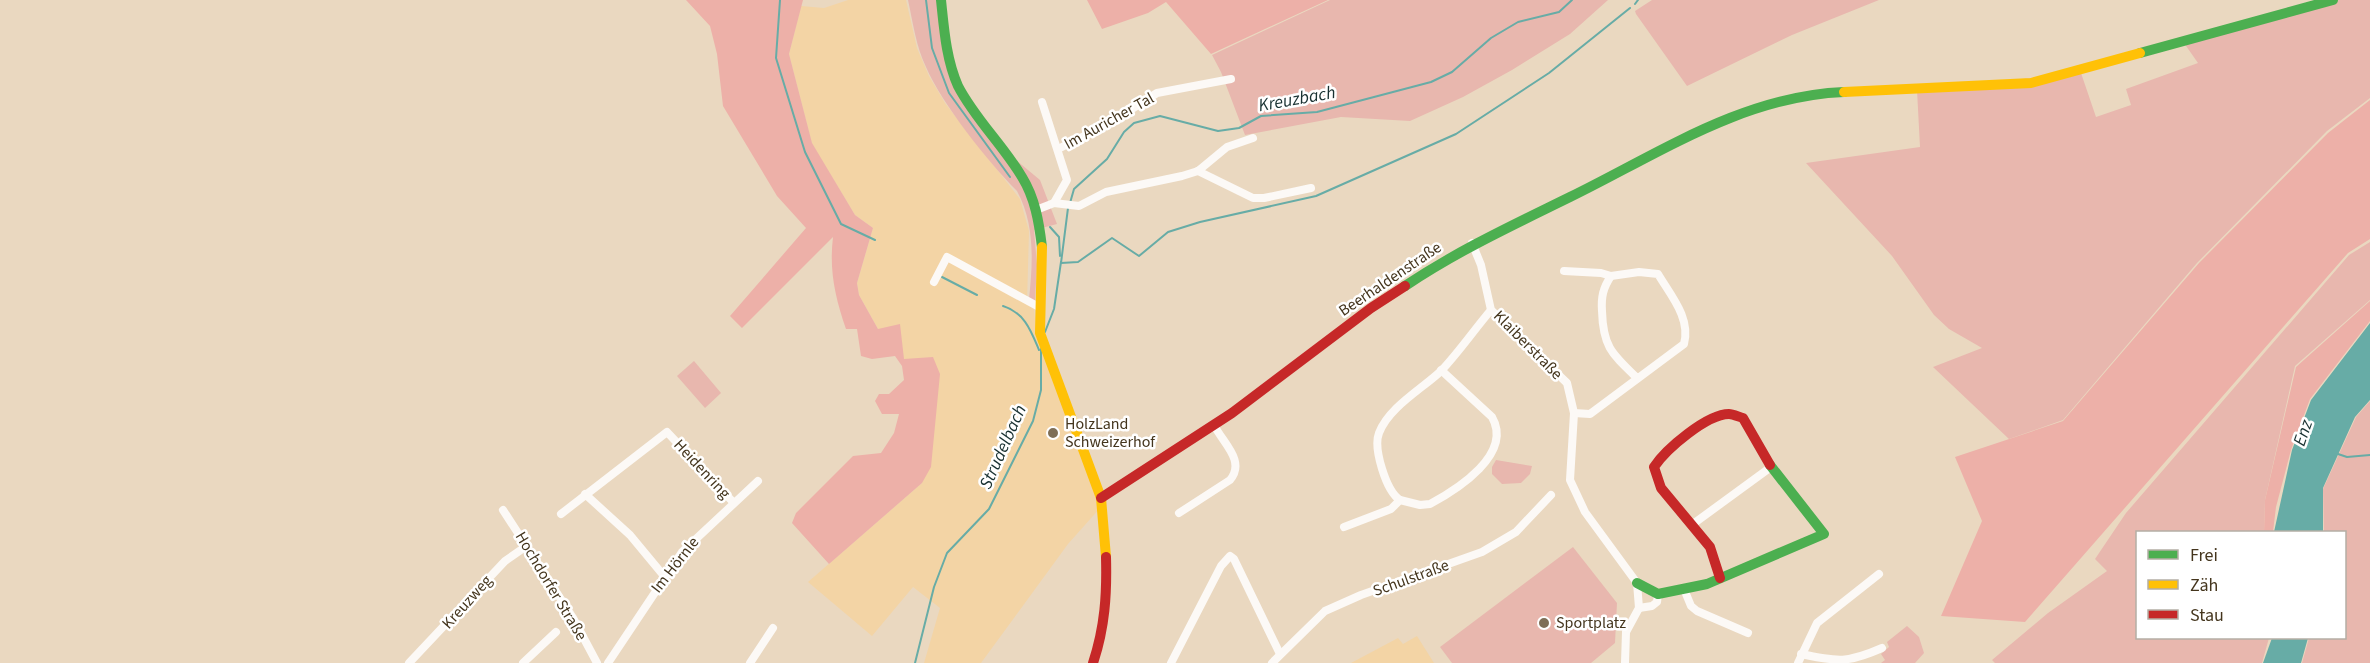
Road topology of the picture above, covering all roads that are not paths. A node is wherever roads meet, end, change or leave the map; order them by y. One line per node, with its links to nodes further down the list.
1 (941, 0): 10 (street)
2 (2333, 0): 11 (street, Beerhaldenstraße)
3 (1231, 79): 6 (street, Im Auricher Tal)
4 (1042, 102): 6 (street)
5 (1253, 138): 7 (street)
6 (1058, 149): 9 (street)
7 (1198, 171): 8 (street); 9 (street)
8 (1311, 188)
9 (1057, 205): 10 (street)
10 (1036, 210): 15 (street)
11 (1472, 243): 16 (street, Klaiberstraße); 20 (street, Beerhaldenstraße)
12 (1564, 271): 14 (street)
13 (936, 276): 15 (street)
14 (1611, 276): 18 (street); 18 (street)
15 (1038, 307): 25 (street)
16 (1491, 310): 17 (street); 19 (street, Klaiberstraße)
17 (1441, 370): 26 (street); 26 (street)
18 (1637, 378): 19 (street)
19 (1574, 413): 37 (street, Klaiberstraße)
20 (1214, 425): 25 (street, Beerhaldenstraße); 29 (street)
21 (1771, 467): 31 (street); 31 (street); 36 (street)
22 (758, 481): 27 (street, Im Hörnle)
23 (585, 494): 27 (street, Heidenring); 30 (street, Heidenring); 35 (street)
24 (1551, 495): 45 (street, Schulstraße)
25 (1101, 498): 52 (street)
26 (1400, 500): 32 (street)
27 (733, 502): 35 (street, Im Hörnle)
28 (504, 510): 33 (street, Hochdorfer Straße)
29 (1179, 513)
30 (561, 514)
31 (1693, 524): 36 (street)
32 (1344, 527)
33 (528, 545): 47 (street, Kreuzweg); 49 (street, Hochdorfer Straße)
34 (1879, 574): 46 (street)
35 (664, 576): 50 (street, Im Hörnle)
36 (1720, 578): 38 (street)
37 (1636, 583): 39 (street); 40 (street, Klaiberstraße)
38 (1684, 590): 39 (street); 43 (street)
39 (1659, 594): 40 (street)
40 (1639, 608): 55 (street)
41 (773, 628): 51 (street)
42 (556, 632): 48 (street)
43 (1748, 633)
44 (1882, 648): 46 (street)
45 (1280, 654): 53 (street); 54 (street, Schulstraße)
46 (1801, 654): 56 (street)
47 (409, 663)
48 (523, 663)
49 (597, 663)
50 (608, 663)
51 (750, 663)
52 (1093, 663)
53 (1171, 663)
54 (1272, 663)
55 (1625, 663)
56 (1798, 663)

